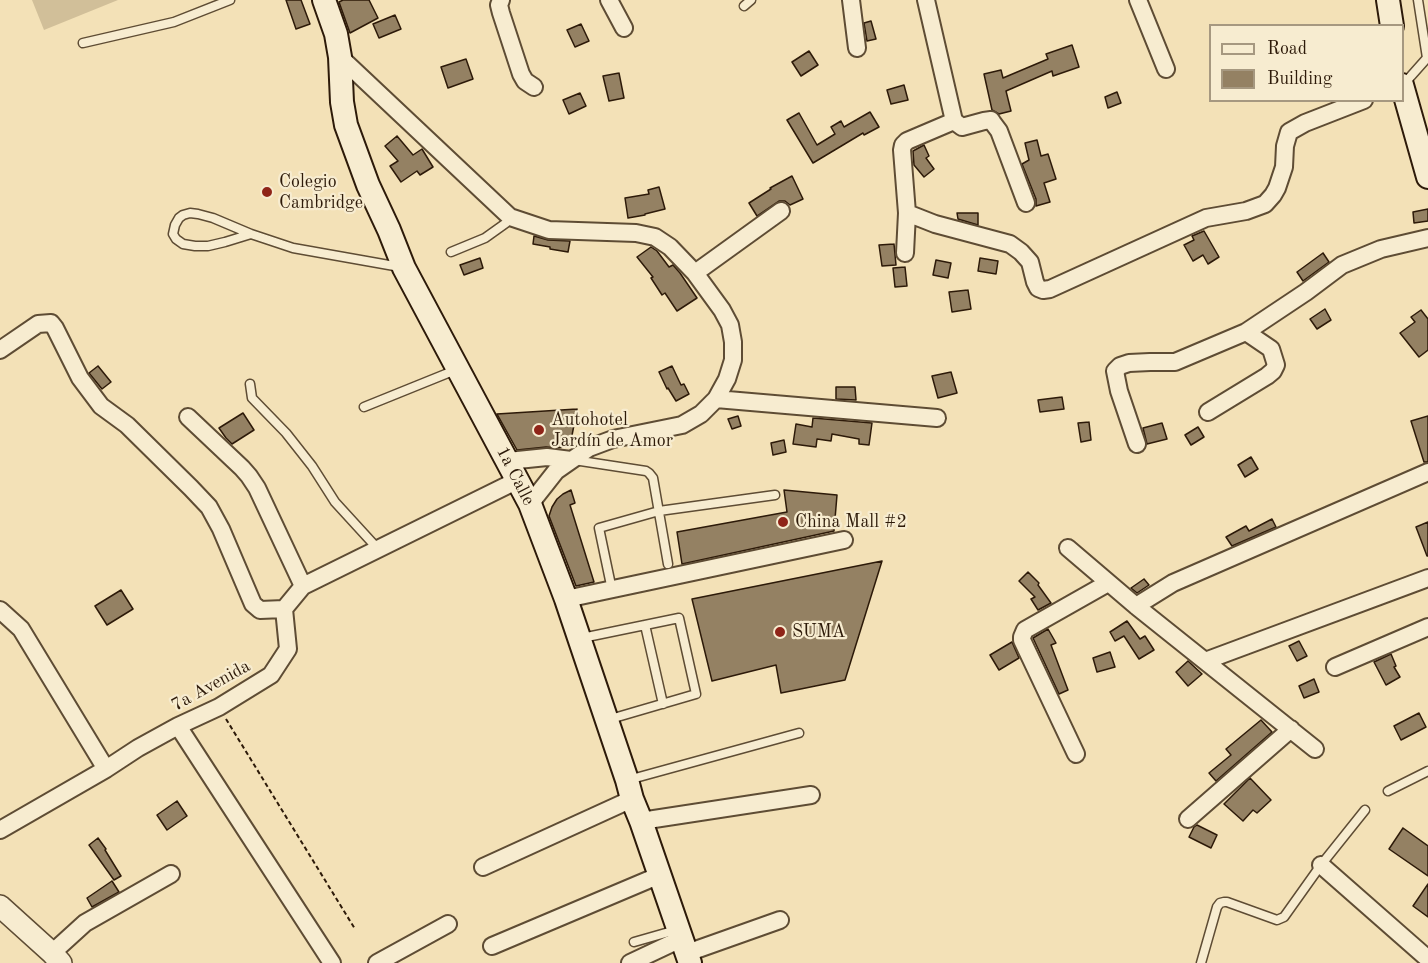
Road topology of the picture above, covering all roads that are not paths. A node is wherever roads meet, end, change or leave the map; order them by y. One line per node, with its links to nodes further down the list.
1 (230, 0): 12 (lane)
2 (324, 0): 14 (main road, 1a Calle)
3 (501, 0): 17 (street)
4 (609, 0): 11 (street)
5 (851, 0): 13 (street)
6 (926, 0): 20 (street)
7 (1138, 0): 15 (street)
8 (1388, 0): 10 (main road)
9 (1418, 0): 16 (lane)
10 (1392, 24)
11 (624, 28)
12 (83, 43)
13 (857, 48)
14 (340, 57): 25 (street); 30 (main road, 1a Calle)
15 (1166, 69)
16 (1404, 83)
17 (534, 87)
18 (1404, 92): 21 (main road)
19 (1359, 102): 24 (street)
20 (954, 121): 22 (street); 24 (street)
21 (1427, 169)
22 (1026, 203)
23 (781, 211): 31 (street)
24 (907, 213): 29 (street)
25 (510, 217): 28 (lane); 31 (street)
26 (251, 234): 26 (lane); 30 (lane)
27 (1428, 238): 32 (street)
28 (451, 252)
29 (905, 253)
30 (404, 268): 34 (main road, 1a Calle)
31 (695, 273): 36 (street)
32 (1246, 332): 38 (street); 41 (street)
33 (0, 350): 58 (street)
34 (459, 369): 37 (lane); 43 (main road, 1a Calle)
35 (250, 384): 50 (lane)
36 (716, 399): 40 (street); 42 (street)
37 (364, 407)
38 (1208, 412)
39 (188, 417): 54 (street)
40 (937, 418)
41 (1137, 444)
42 (571, 460): 43 (street); 46 (street); 47 (lane)
43 (513, 471): 46 (main road, 1a Calle); 50 (street)
44 (1428, 472): 57 (street)
45 (775, 495): 47 (lane)
46 (530, 504): 56 (main road, 1a Calle)
47 (659, 511): 51 (lane); 55 (lane)
48 (844, 540): 55 (street)
49 (1068, 548): 53 (street)
50 (378, 549): 54 (street)
51 (668, 564)
52 (1428, 578): 63 (street)
53 (1108, 583): 57 (street); 71 (street)
54 (303, 586): 58 (street)
55 (612, 590): 56 (street)
56 (566, 599): 62 (main road, 1a Calle)
57 (1136, 606): 63 (street)
58 (284, 609): 67 (street, 7a Avenida)
59 (0, 610): 72 (street)
60 (645, 625): 62 (lane); 65 (lane); 65 (lane)
61 (1428, 627): 64 (street)
62 (579, 639): 66 (main road, 1a Calle)
63 (1205, 661): 68 (street)
64 (1335, 667)
65 (663, 704): 66 (lane)
66 (607, 720): 74 (main road, 1a Calle)
67 (178, 726): 72 (street, 7a Avenida); 93 (street)
68 (1291, 729): 70 (street); 78 (street)
69 (799, 733): 74 (lane)
70 (1315, 749)
71 (1076, 754)
72 (106, 769): 80 (street, 7a Avenida)
73 (1428, 771): 75 (lane)
74 (630, 789): 79 (main road, 1a Calle); 82 (street)
75 (1388, 791)
76 (811, 795): 79 (street)
77 (1365, 810): 81 (lane)
78 (1188, 819)
79 (641, 821): 84 (main road, 1a Calle)
80 (0, 830)
81 (1321, 865): 92 (street); 96 (lane)
82 (483, 867)
83 (171, 874): 91 (street)
84 (660, 875): 89 (street); 90 (main road, 1a Calle)
85 (0, 906): 91 (street)
86 (780, 920): 90 (street)
87 (448, 924): 94 (street)
88 (634, 942): 90 (lane)
89 (492, 946)
90 (684, 946): 95 (street)
91 (56, 958)
92 (1428, 959)
93 (332, 963)
94 (377, 963)
95 (630, 963)
96 (1201, 963)

